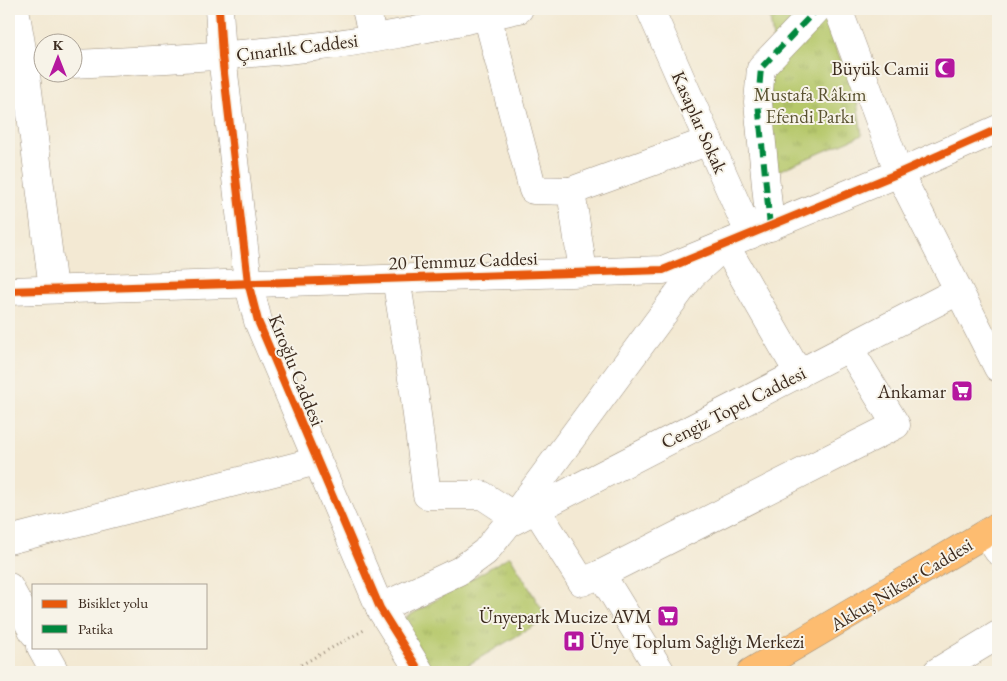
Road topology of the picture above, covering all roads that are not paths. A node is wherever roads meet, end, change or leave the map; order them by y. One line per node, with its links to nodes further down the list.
1 (16, 9): 13 (street)
2 (219, 9): 11 (street, Kıroğlu Caddesi)
3 (366, 9): 10 (street)
4 (519, 9): 9 (street, Çınarlık Caddesi)
5 (650, 9): 15 (street, Kasaplar Sokak)
6 (818, 9): 18 (street)
7 (827, 9): 16 (street)
8 (838, 9): 16 (street)
9 (487, 15): 10 (street, Çınarlık Caddesi); 17 (street)
10 (372, 38): 11 (street, Çınarlık Caddesi)
11 (222, 56): 12 (street, Çınarlık Caddesi); 22 (street, Kıroğlu Caddesi)
12 (82, 63)
13 (26, 67): 23 (street)
14 (998, 129): 16 (street, 20 Temmuz Caddesi)
15 (709, 141): 17 (street); 18 (street, Kasaplar Sokak)
16 (896, 174): 18 (street, 20 Temmuz Caddesi); 25 (street)
17 (571, 191): 20 (street)
18 (760, 231): 19 (street, 20 Temmuz Caddesi)
19 (725, 245): 20 (street, 20 Temmuz Caddesi); 28 (street); 30 (street)
20 (584, 272): 21 (street, 20 Temmuz Caddesi)
21 (396, 278): 22 (street, 20 Temmuz Caddesi); 30 (street)
22 (248, 282): 23 (street, 20 Temmuz Caddesi); 29 (street, Kıroğlu Caddesi)
23 (53, 289): 24 (street, 20 Temmuz Caddesi)
24 (9, 291)
25 (958, 291): 26 (street, Cengiz Topel Caddesi); 27 (street)
26 (848, 348): 28 (street, Cengiz Topel Caddesi); 33 (street)
27 (998, 368)
28 (799, 374): 30 (street, Cengiz Topel Caddesi)
29 (317, 460): 32 (street); 35 (street, Kıroğlu Caddesi)
30 (519, 516): 33 (street); 35 (street)
31 (994, 537): 42 (main road, Akkuş Niksar Caddesi)
32 (9, 540)
33 (601, 574): 41 (street)
34 (9, 587): 36 (street)
35 (383, 614): 40 (street, Kıroğlu Caddesi)
36 (32, 629)
37 (998, 635): 43 (street)
38 (42, 648): 39 (street)
39 (54, 672)
40 (420, 672)
41 (661, 672)
42 (751, 672)
43 (938, 672)

